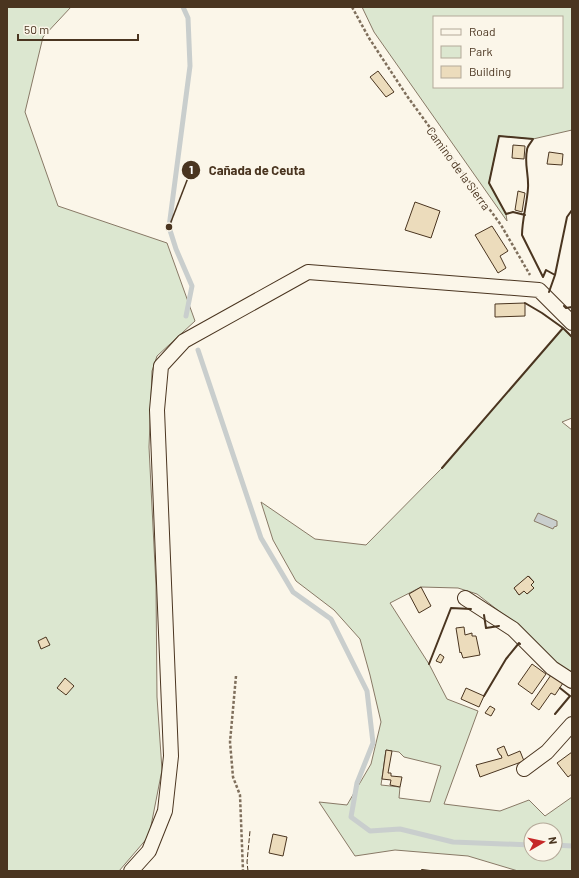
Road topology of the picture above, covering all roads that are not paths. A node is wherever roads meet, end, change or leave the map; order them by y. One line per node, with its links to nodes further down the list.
1 (572, 323): 6 (street)
2 (466, 598): 3 (street)
3 (572, 681)
4 (572, 724): 5 (street)
5 (524, 769)
6 (131, 871)

